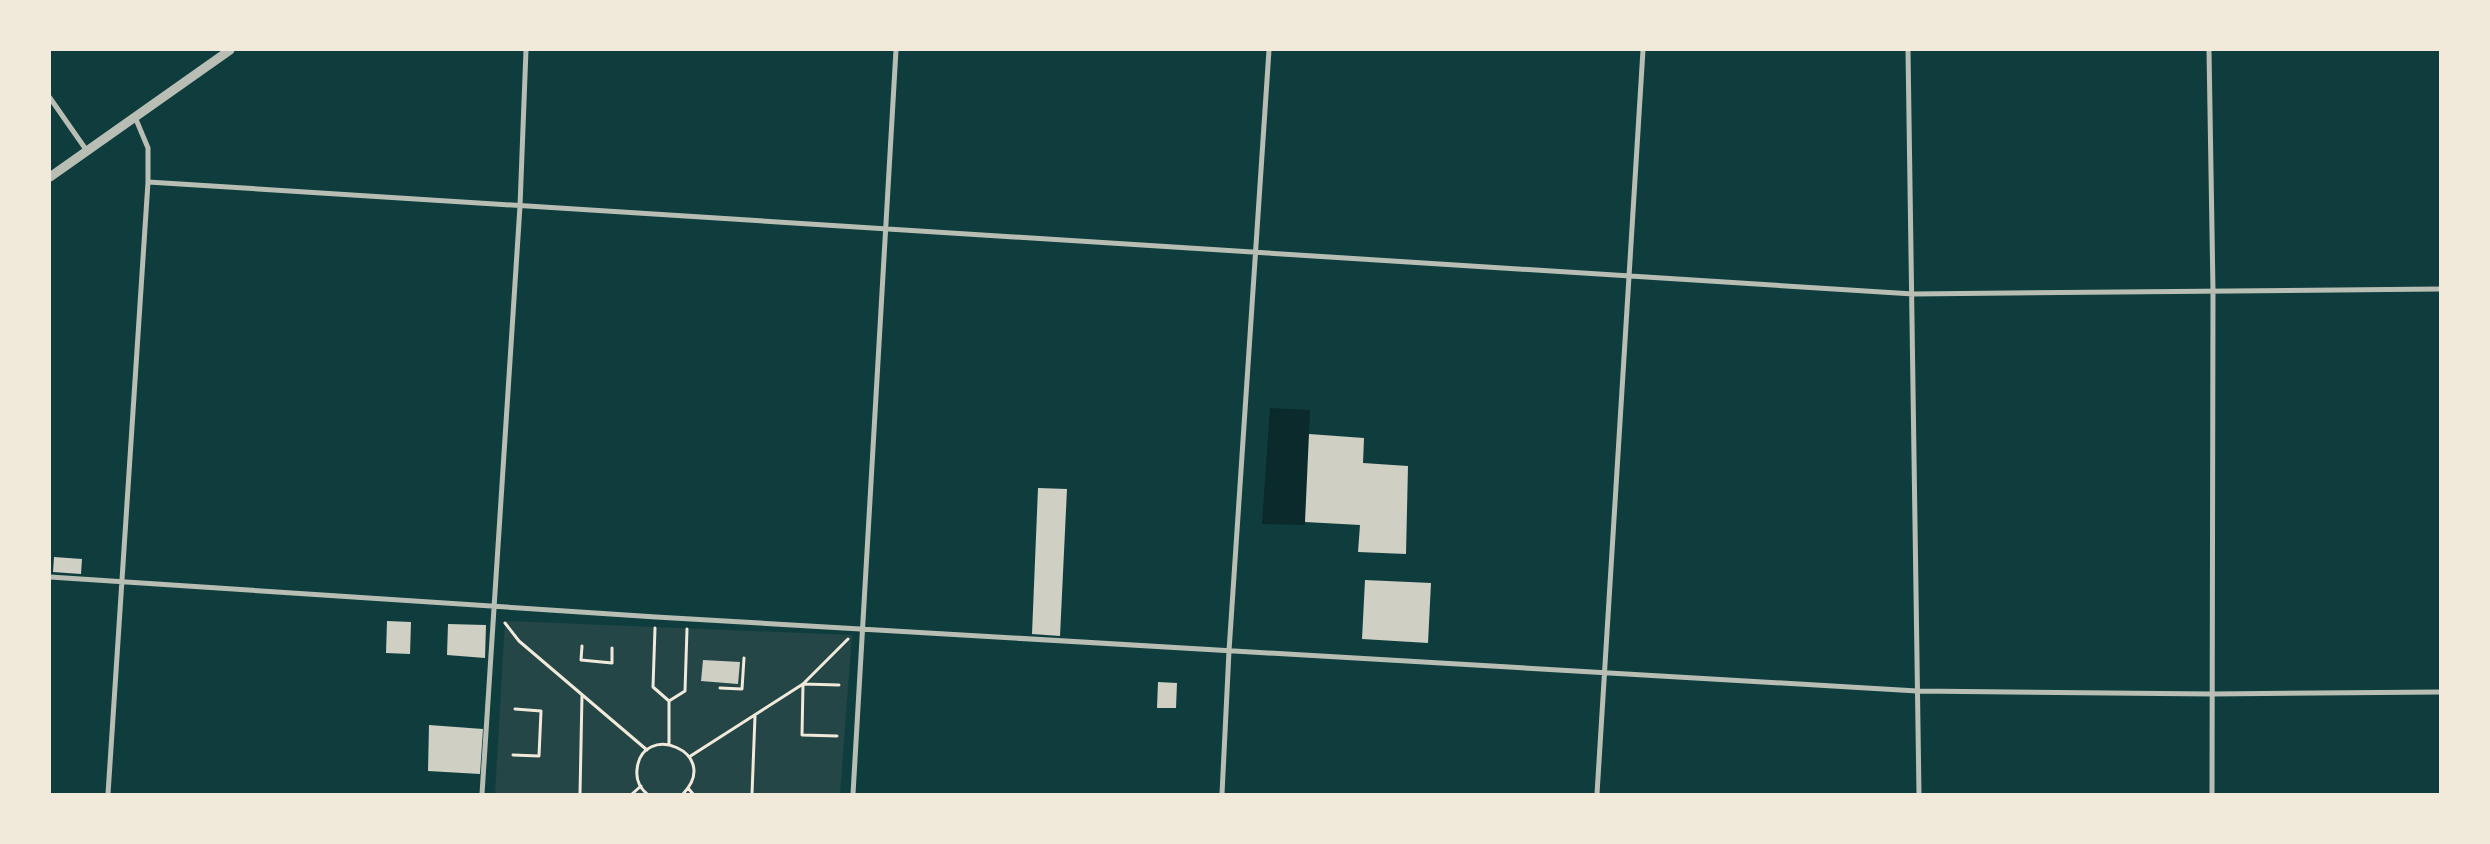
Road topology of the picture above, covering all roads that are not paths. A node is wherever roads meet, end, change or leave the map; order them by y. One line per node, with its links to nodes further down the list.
1 (230, 50): 9 (street)
2 (526, 50): 13 (street)
3 (896, 50): 14 (street)
4 (1269, 50): 15 (street)
5 (1643, 50): 16 (street)
6 (1908, 50): 19 (street)
7 (2210, 50): 18 (street)
8 (50, 98): 10 (street)
9 (136, 117): 10 (street); 12 (street)
10 (86, 151): 11 (street)
11 (50, 177)
12 (148, 182): 13 (street); 21 (street)
13 (520, 206): 14 (street); 22 (street)
14 (886, 229): 15 (street); 23 (street)
15 (1257, 252): 16 (street); 24 (street)
16 (1629, 277): 19 (street); 25 (street)
17 (2440, 289): 18 (street)
18 (2213, 292): 19 (street); 28 (street)
19 (1913, 294): 26 (street)
20 (50, 577): 21 (street)
21 (121, 582): 22 (street); 29 (street)
22 (493, 607): 23 (street); 30 (street)
23 (862, 629): 24 (street); 31 (street)
24 (1229, 651): 25 (street); 32 (street)
25 (1606, 674): 26 (street); 33 (street)
26 (1917, 691): 28 (street); 34 (street)
27 (2440, 692): 28 (street)
28 (2212, 694): 35 (street)
29 (108, 794)
30 (482, 794)
31 (853, 794)
32 (1222, 794)
33 (1597, 794)
34 (1919, 794)
35 (2212, 794)

